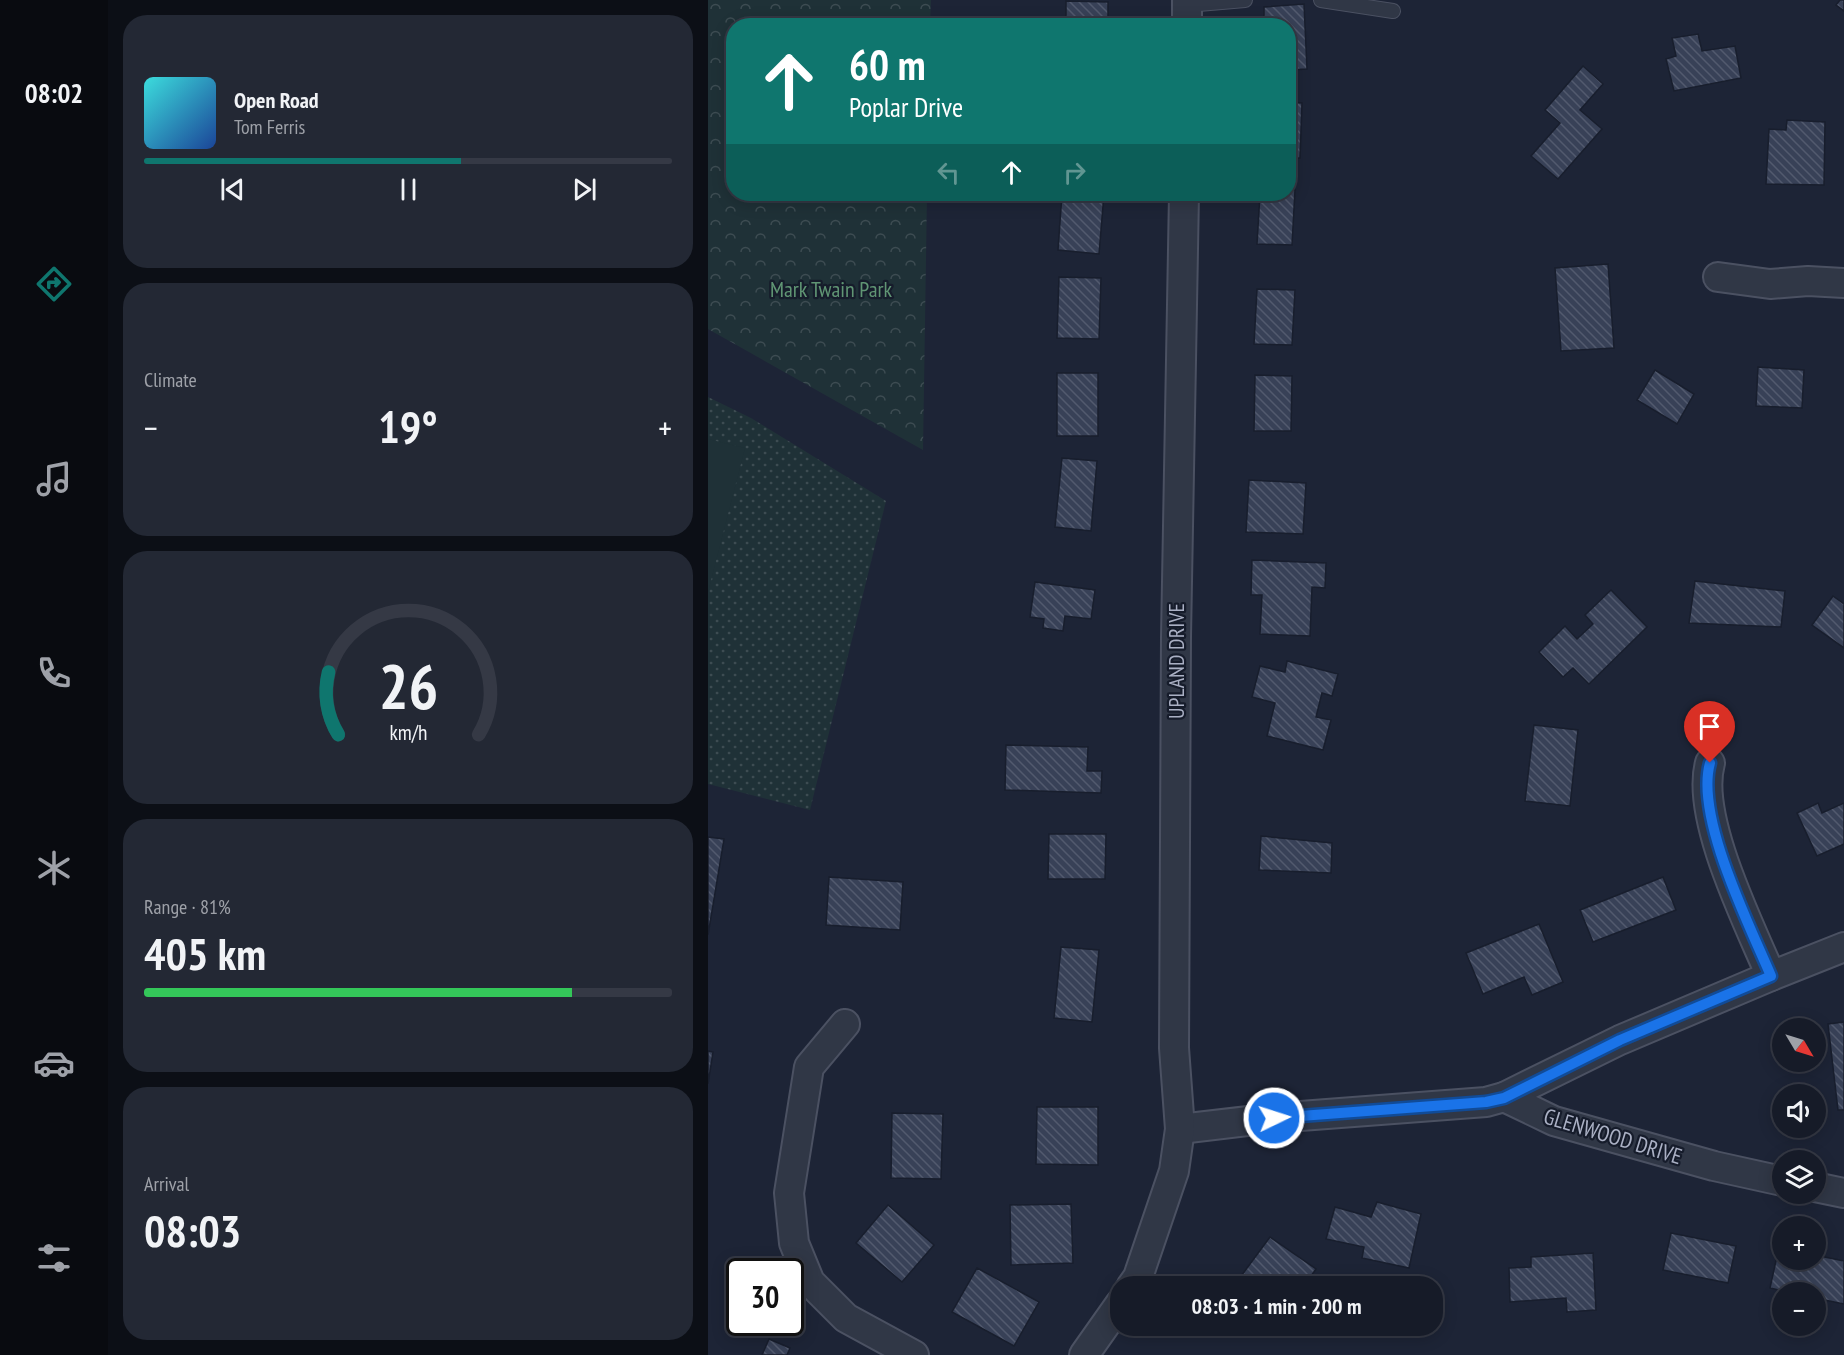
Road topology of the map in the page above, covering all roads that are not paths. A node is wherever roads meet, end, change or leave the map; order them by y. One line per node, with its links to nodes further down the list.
1 (1245, 0): 3 (lane)
2 (1321, 0): 4 (lane)
3 (1187, 10)
4 (1393, 11)
5 (1184, 201): 13 (street, UPLAND DRIVE)
6 (1718, 277): 7 (street)
7 (1844, 283)
8 (1710, 763): 10 (street)
9 (1844, 947): 10 (street)
10 (1771, 976): 12 (street)
11 (845, 1024): 19 (street)
12 (1504, 1098): 13 (street); 14 (street, GLENWOOD DRIVE)
13 (1180, 1129): 17 (street)
14 (1772, 1179)
15 (1826, 1189): 16 (street)
16 (1844, 1193)
17 (1138, 1276)
18 (1110, 1318): 20 (street)
19 (914, 1355)
20 (1084, 1355)

